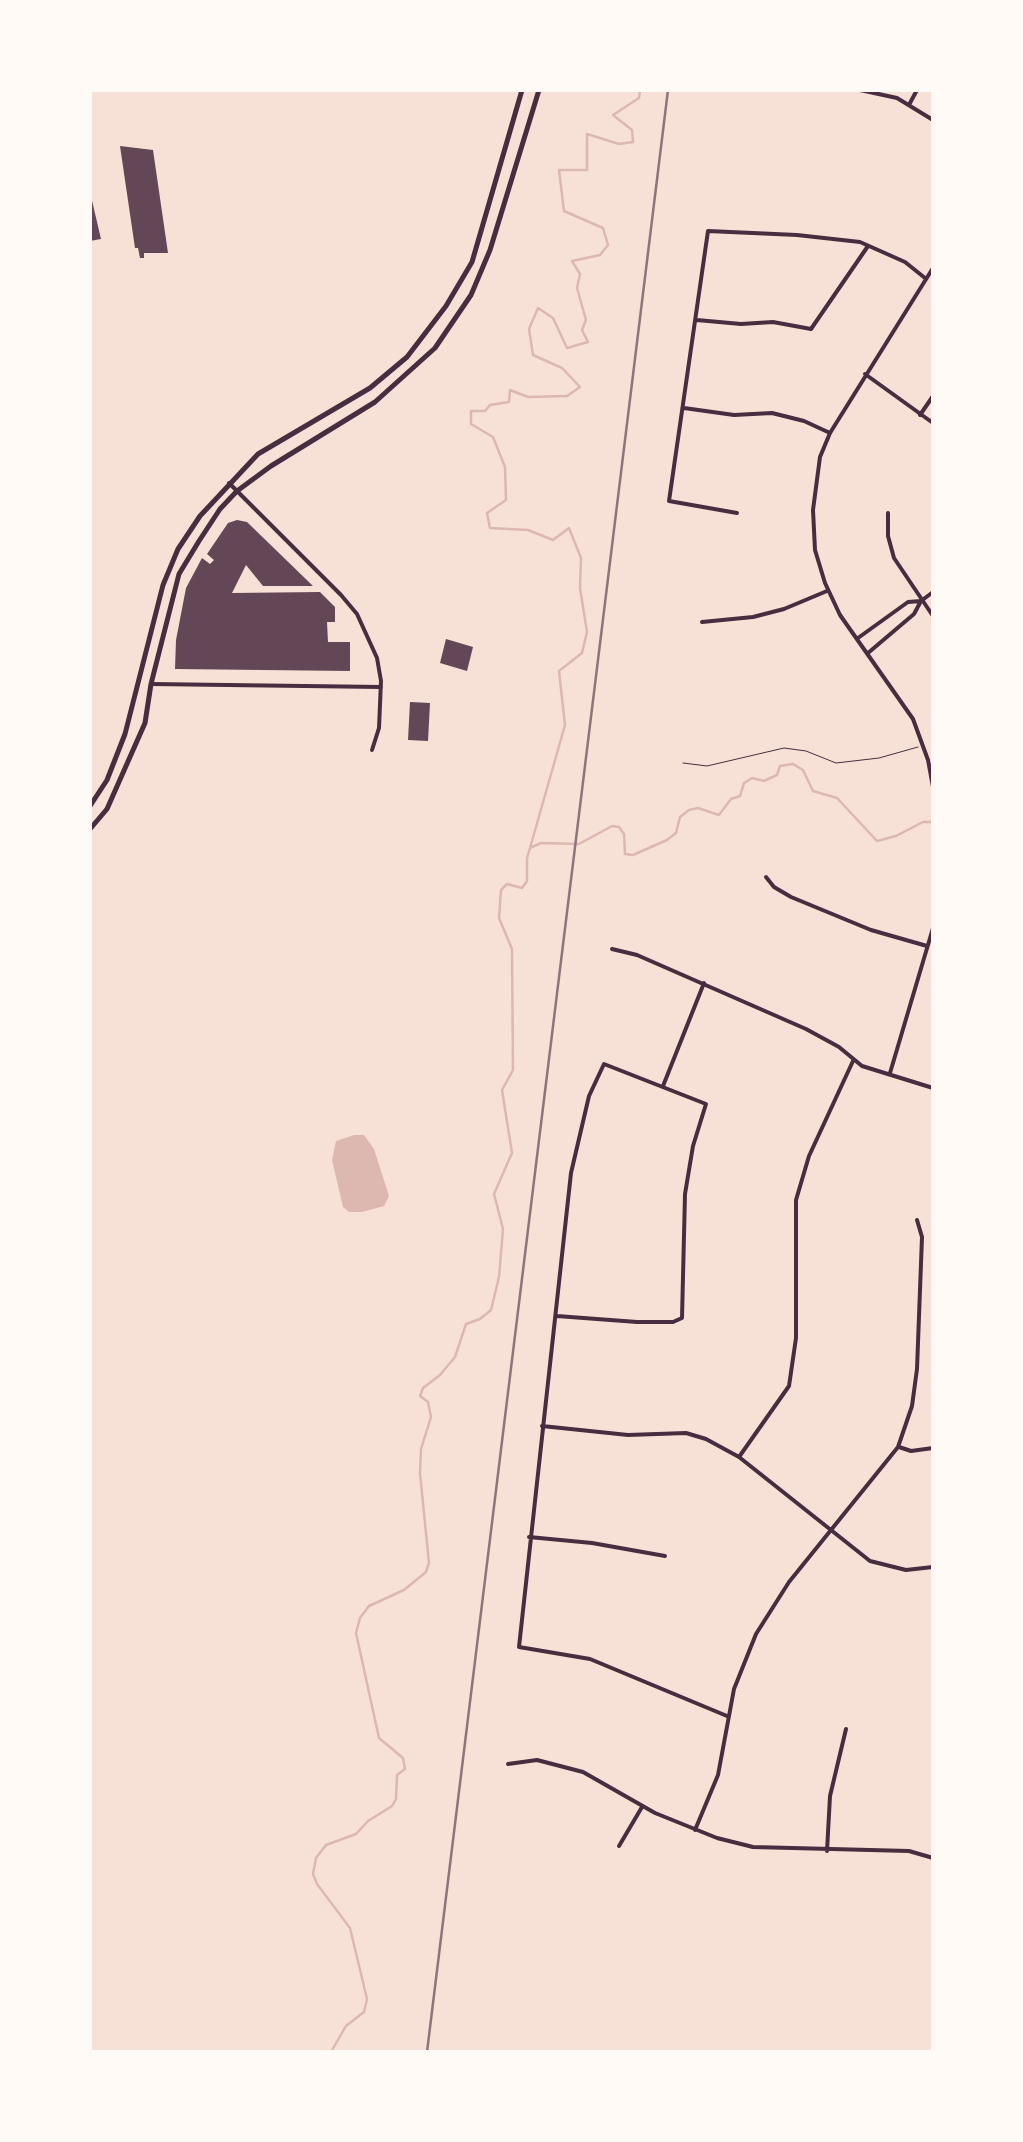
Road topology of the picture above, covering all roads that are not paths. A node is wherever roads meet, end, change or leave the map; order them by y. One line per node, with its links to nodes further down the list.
1 (522, 90): 11 (street)
2 (539, 90): 12 (street)
3 (860, 90): 5 (street)
4 (917, 90): 5 (street)
5 (908, 105): 6 (street)
6 (933, 120)
7 (868, 246): 9 (street); 10 (street); 10 (street)
8 (933, 268): 9 (street)
9 (925, 278): 13 (street)
10 (696, 320): 15 (street)
11 (406, 357): 12 (street); 19 (street)
12 (415, 369): 20 (street)
13 (864, 374): 16 (street); 18 (street)
14 (933, 396): 16 (street)
15 (684, 408): 18 (street); 21 (street)
16 (920, 415): 17 (street)
17 (933, 422)
18 (830, 432): 23 (street)
19 (228, 483): 20 (street); 35 (street)
20 (238, 491): 30 (street); 31 (street)
21 (737, 513)
22 (888, 513): 25 (street)
23 (829, 591): 27 (street); 28 (street)
24 (933, 592): 25 (street)
25 (921, 601): 26 (street); 28 (street); 29 (street)
26 (933, 616)
27 (702, 622)
28 (857, 639): 29 (street)
29 (868, 653): 33 (street)
30 (151, 684): 31 (street); 36 (street)
31 (381, 686): 32 (street)
32 (372, 750)
33 (931, 776): 34 (street)
34 (933, 788)
35 (90, 806)
36 (90, 830)
37 (766, 877): 39 (street)
38 (933, 928): 39 (street)
39 (927, 946): 43 (street)
40 (612, 949): 41 (street)
41 (704, 983): 42 (street); 44 (street)
42 (853, 1061): 43 (street); 51 (street)
43 (890, 1073): 45 (street)
44 (663, 1086): 47 (street); 47 (street)
45 (933, 1088)
46 (917, 1220): 49 (street)
47 (557, 1316): 48 (street)
48 (542, 1426): 51 (street); 53 (street)
49 (898, 1447): 50 (street); 52 (street)
50 (933, 1448)
51 (739, 1457): 52 (street)
52 (830, 1532): 55 (street); 56 (street)
53 (530, 1538): 54 (street); 56 (street)
54 (665, 1556)
55 (933, 1567)
56 (727, 1716): 60 (street)
57 (846, 1729): 62 (street)
58 (508, 1764): 59 (street)
59 (643, 1807): 60 (street); 61 (street)
60 (695, 1830): 62 (street)
61 (619, 1846)
62 (827, 1851): 63 (street)
63 (933, 1858)

